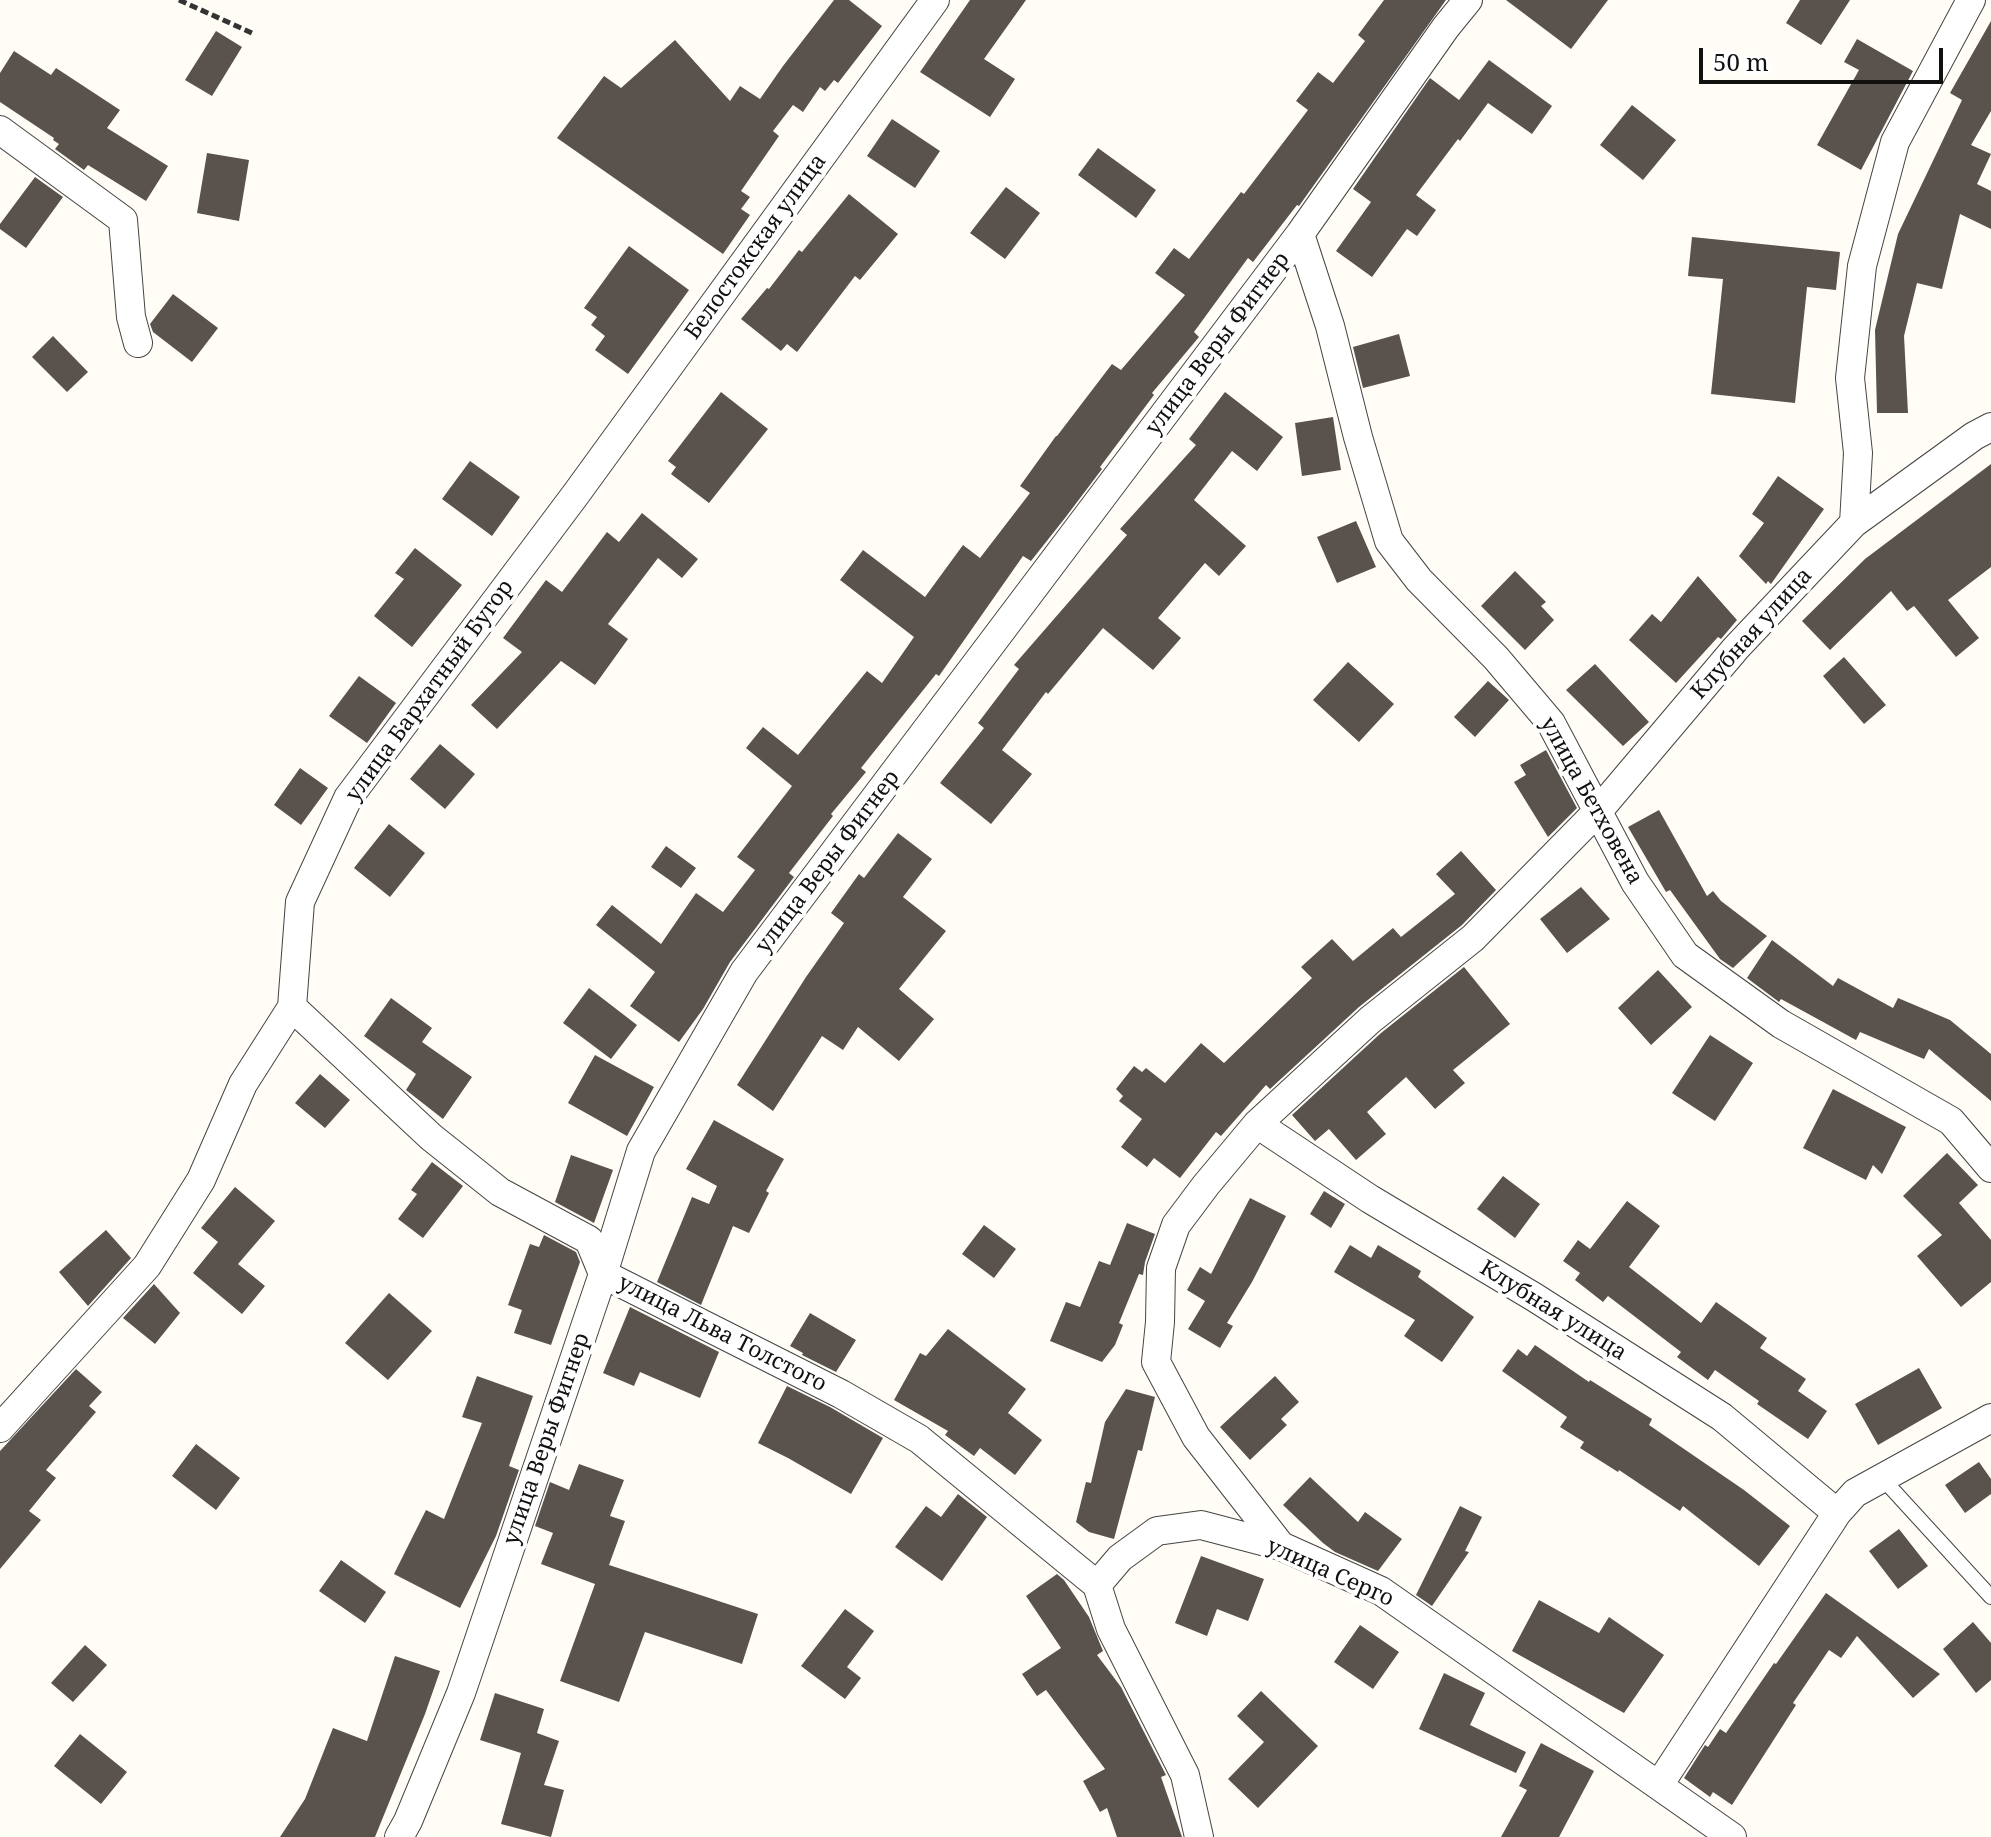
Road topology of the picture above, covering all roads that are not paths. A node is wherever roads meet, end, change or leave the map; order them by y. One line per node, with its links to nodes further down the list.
1 (935, 0): 8 (street, Белостокская улица)
2 (1468, 0): 5 (street, улица Веры Фигнер)
3 (1971, 0): 9 (street)
4 (0, 130): 6 (street)
5 (1300, 234): 10 (street, улица Бетховена); 14 (street, улица Веры Фигнер)
6 (138, 343)
7 (1991, 427): 9 (street, Клубная улица)
8 (576, 494): 11 (street, улица Бархатный Бугор)
9 (1854, 523): 10 (street, Клубная улица)
10 (1599, 810): 12 (street, Клубная улица); 13 (street, улица Бетховена)
11 (292, 1007): 14 (street, улица Льва Толстого); 16 (street, улица Бархатный Бугор)
12 (1257, 1124): 18 (street, Клубная улица); 19 (street, Клубная улица)
13 (1991, 1168)
14 (603, 1274): 20 (street, улица Льва Толстого); 23 (street, улица Веры Фигнер)
15 (1991, 1418): 17 (street)
16 (0, 1428)
17 (1882, 1478): 18 (street); 21 (lane)
18 (1837, 1513): 22 (street)
19 (1281, 1546): 20 (street, улица Серго); 22 (street, улица Серго)
20 (1097, 1585): 24 (street)
21 (1991, 1597)
22 (1659, 1785): 25 (street, улица Серго)
23 (399, 1837)
24 (1199, 1837)
25 (1732, 1837)

